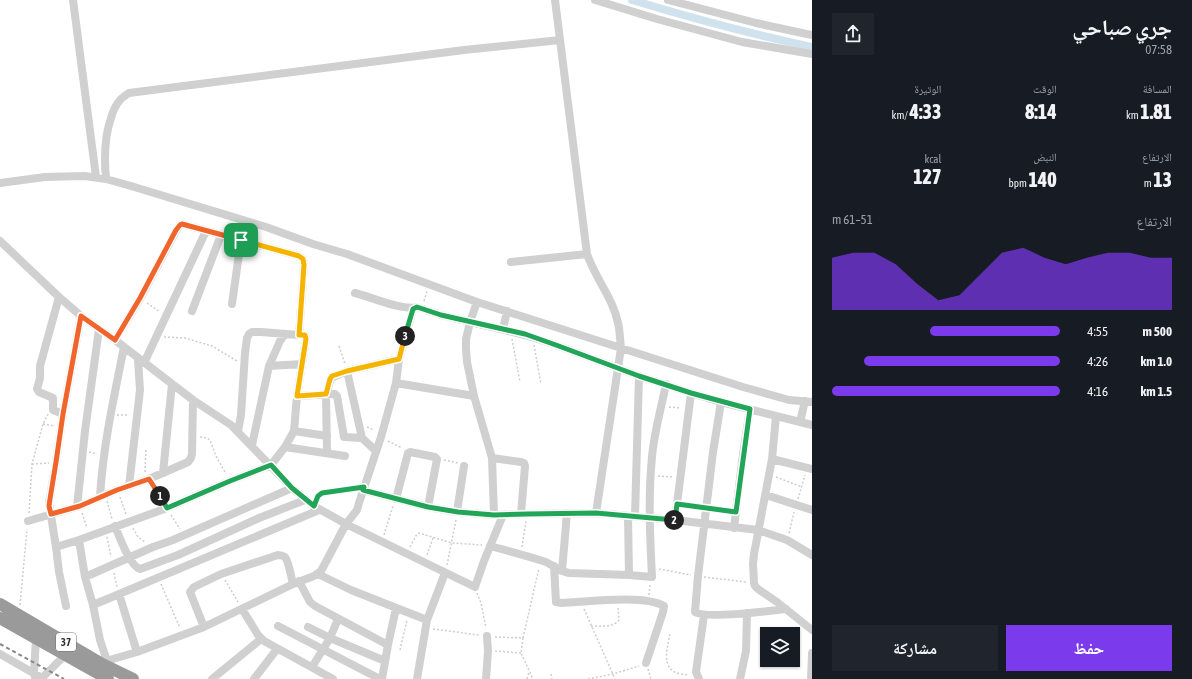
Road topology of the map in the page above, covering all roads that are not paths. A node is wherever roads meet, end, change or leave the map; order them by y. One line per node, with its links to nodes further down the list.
1 (73, 0): 8 (street)
2 (554, 0): 6 (street)
3 (596, 0): 7 (street)
4 (668, 0): 5 (street)
5 (812, 35)
6 (560, 40): 9 (street); 15 (street)
7 (812, 54)
8 (96, 177): 9 (street); 10 (street)
9 (106, 179): 19 (street)
10 (0, 183)
11 (206, 231): 12 (street); 30 (street); 34 (street)
12 (221, 235): 13 (street); 23 (street)
13 (241, 240): 20 (street); 29 (street)
14 (0, 241): 18 (street)
15 (587, 254): 16 (street); 32 (street)
16 (511, 262)
17 (355, 293): 21 (street)
18 (59, 297): 24 (street); 51 (street)
19 (477, 302): 22 (street); 25 (street)
20 (232, 304)
21 (413, 309): 25 (street); 33 (street)
22 (507, 311): 27 (street); 32 (street)
23 (192, 312)
24 (81, 316): 26 (street); 51 (street)
25 (470, 322): 27 (street); 46 (street)
26 (99, 330): 30 (street); 77 (street)
27 (507, 330): 37 (street)
28 (285, 334): 29 (street); 36 (street); 55 (street)
29 (299, 335): 35 (street)
30 (115, 340): 31 (street)
31 (124, 347): 34 (street); 74 (street)
32 (620, 348): 37 (street); 48 (street)
33 (399, 359): 38 (street); 40 (street)
34 (141, 361): 41 (street); 70 (street)
35 (302, 364): 36 (street); 45 (street)
36 (269, 366): 59 (street)
37 (617, 368): 39 (street); 83 (street)
38 (347, 371): 44 (street); 58 (street)
39 (639, 376): 42 (street); 88 (street)
40 (396, 383): 46 (street); 61 (street)
41 (172, 384): 47 (street); 69 (street)
42 (666, 384): 43 (street); 89 (street)
43 (691, 393): 49 (street); 90 (street)
44 (326, 394): 45 (street); 57 (street); 58 (street)
45 (297, 396): 56 (street)
46 (474, 396): 64 (street)
47 (193, 400): 55 (street); 69 (street)
48 (808, 401): 53 (street)
49 (721, 402): 50 (street); 93 (street)
50 (750, 409): 52 (street); 95 (street)
51 (63, 414): 84 (street)
52 (776, 416): 53 (street); 65 (street)
53 (800, 422): 54 (street)
54 (812, 425)
55 (238, 431): 59 (street)
56 (294, 431): 57 (street); 60 (street)
57 (327, 436): 62 (street)
58 (362, 438): 61 (street)
59 (252, 446): 66 (street)
60 (285, 447): 62 (street); 66 (street)
61 (376, 451): 72 (street)
62 (327, 453): 63 (street)
63 (345, 456)
64 (492, 458): 85 (street); 86 (street)
65 (772, 458): 68 (street); 73 (street)
66 (271, 465): 71 (street); 94 (street)
67 (464, 466): 81 (street)
68 (810, 468)
69 (162, 473): 70 (street)
70 (129, 486): 74 (street)
71 (292, 488): 76 (street); 101 (street)
72 (364, 489): 75 (street); 92 (street)
73 (766, 495): 80 (street); 96 (street)
74 (103, 496): 77 (street)
75 (396, 499): 78 (street); 78 (street)
76 (305, 500): 79 (street); 101 (street)
77 (78, 506): 84 (street)
78 (428, 507): 81 (street)
79 (316, 508): 92 (street); 109 (street)
80 (812, 510)
81 (458, 512): 86 (street)
82 (567, 513): 83 (street); 85 (street); 103 (street)
83 (596, 513): 88 (street)
84 (51, 514): 91 (street); 99 (street)
85 (524, 514): 87 (street)
86 (494, 515): 87 (street)
87 (503, 515): 98 (street)
88 (632, 516): 89 (street); 106 (street)
89 (650, 518): 90 (street); 106 (street)
90 (675, 520): 93 (street)
91 (28, 521)
92 (346, 524): 104 (street); 105 (street)
93 (705, 524): 95 (street); 117 (street)
94 (115, 526): 97 (street); 101 (street)
95 (734, 528): 96 (street)
96 (758, 530): 100 (street); 115 (street)
97 (80, 540): 99 (street); 107 (street)
98 (490, 546): 102 (street); 104 (street)
99 (56, 547): 112 (street)
100 (812, 556)
101 (130, 558): 107 (street)
102 (554, 566): 103 (street); 137 (street)
103 (562, 571): 106 (street)
104 (445, 573): 120 (street)
105 (318, 574): 108 (street); 113 (street)
106 (629, 574)
107 (86, 577): 111 (street)
108 (296, 582): 114 (street); 119 (street); 122 (street)
109 (119, 594): 111 (street); 132 (street)
110 (0, 604): 140 (highway, 37)
111 (93, 604): 140 (street)
112 (66, 606)
113 (396, 608): 120 (street); 129 (street)
114 (242, 609): 122 (street); 128 (street)
115 (786, 610): 116 (street); 124 (street)
116 (747, 613): 117 (street); 150 (street)
117 (704, 614): 143 (street)
118 (0, 618): 126 (highway, 37)
119 (338, 619): 127 (street); 129 (street)
120 (426, 624): 148 (street)
121 (278, 626): 131 (street)
122 (204, 627): 132 (street)
123 (308, 627): 127 (street)
124 (812, 630)
125 (487, 636): 149 (street)
126 (36, 638): 135 (highway, 37); 141 (street)
127 (330, 638): 131 (street); 136 (street)
128 (261, 639): 130 (street); 145 (street)
129 (388, 645): 136 (street)
130 (277, 649): 139 (street); 146 (street)
131 (323, 649): 139 (street); 147 (street)
132 (137, 652): 140 (street)
133 (812, 653): 138 (street)
134 (0, 654): 141 (street)
135 (65, 655): 140 (highway, 37); 141 (street)
136 (385, 661): 147 (street)
137 (646, 663)
138 (812, 666): 151 (street)
139 (312, 667): 142 (street)
140 (104, 669): 144 (highway, 37)
141 (38, 677)
142 (328, 678)
143 (698, 678)
144 (133, 679)
145 (212, 679)
146 (254, 679)
147 (381, 679)
148 (417, 679)
149 (486, 679)
150 (740, 679)
151 (811, 679)

